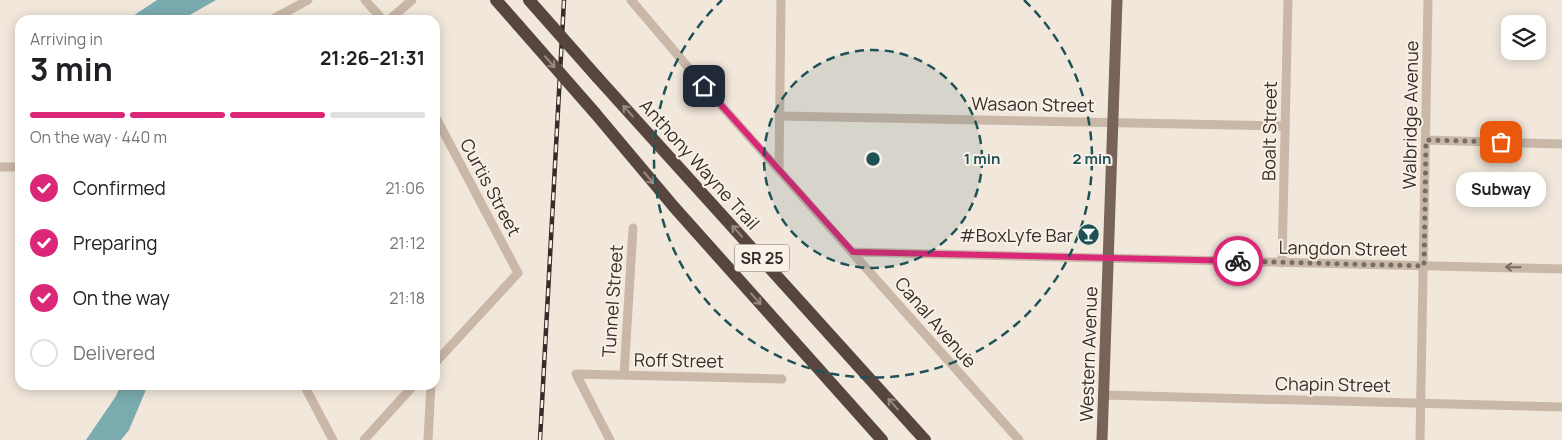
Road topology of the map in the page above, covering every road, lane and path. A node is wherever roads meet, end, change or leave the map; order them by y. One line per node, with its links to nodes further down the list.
1 (308, 0): 11 (street)
2 (365, 0): 12 (street)
3 (412, 0): 13 (street)
4 (496, 0): 42 (highway, SR 25, one-way to 42, bridge)
5 (530, 0): 43 (highway, Anthony Wayne Trail / SR 25, one-way to 5, bridge)
6 (631, 0): 22 (street, Canal Avenue)
7 (781, 0): 14 (street)
8 (1117, 0): 15 (main road, Western Avenue)
9 (1288, 0): 17 (street, Boalt Street)
10 (1428, 0): 18 (street, Walbridge Avenue)
11 (280, 15)
12 (378, 15)
13 (395, 15)
14 (780, 116): 15 (street, Wasaon Street); 22 (street)
15 (1114, 122): 17 (street, Wasaon Street); 25 (main road, Western Avenue)
16 (440, 125): 29 (street, Curtis Street)
17 (1285, 126): 26 (street, Boalt Street)
18 (1426, 140): 19 (street); 27 (street, Walbridge Avenue)
19 (1560, 144)
20 (0, 167): 21 (street)
21 (15, 167)
22 (779, 170): 24 (street, Canal Avenue)
23 (633, 228): 30 (street, Tunnel Street)
24 (853, 252): 25 (street, Langdon Street); 44 (street, Canal Avenue)
25 (1110, 258): 26 (street, Langdon Street); 35 (main road, Western Avenue)
26 (1282, 262): 27 (street, Langdon Street)
27 (1424, 266): 28 (street, Langdon Street, one-way to 27); 36 (street, Walbridge Avenue)
28 (1562, 268)
29 (440, 358)
30 (624, 375): 31 (street, Roff Street); 41 (street, Roff Street)
31 (782, 379)
32 (307, 390): 38 (street)
33 (409, 390): 39 (street)
34 (430, 390): 40 (street)
35 (1104, 395): 36 (street, Chapin Street); 45 (main road, Western Avenue)
36 (1421, 403): 37 (street, Chapin Street); 46 (street, Walbridge Avenue)
37 (1562, 407)
38 (333, 440)
39 (364, 440)
40 (428, 440)
41 (610, 440)
42 (882, 440)
43 (925, 440)
44 (1019, 440)
45 (1102, 440)
46 (1420, 440)

